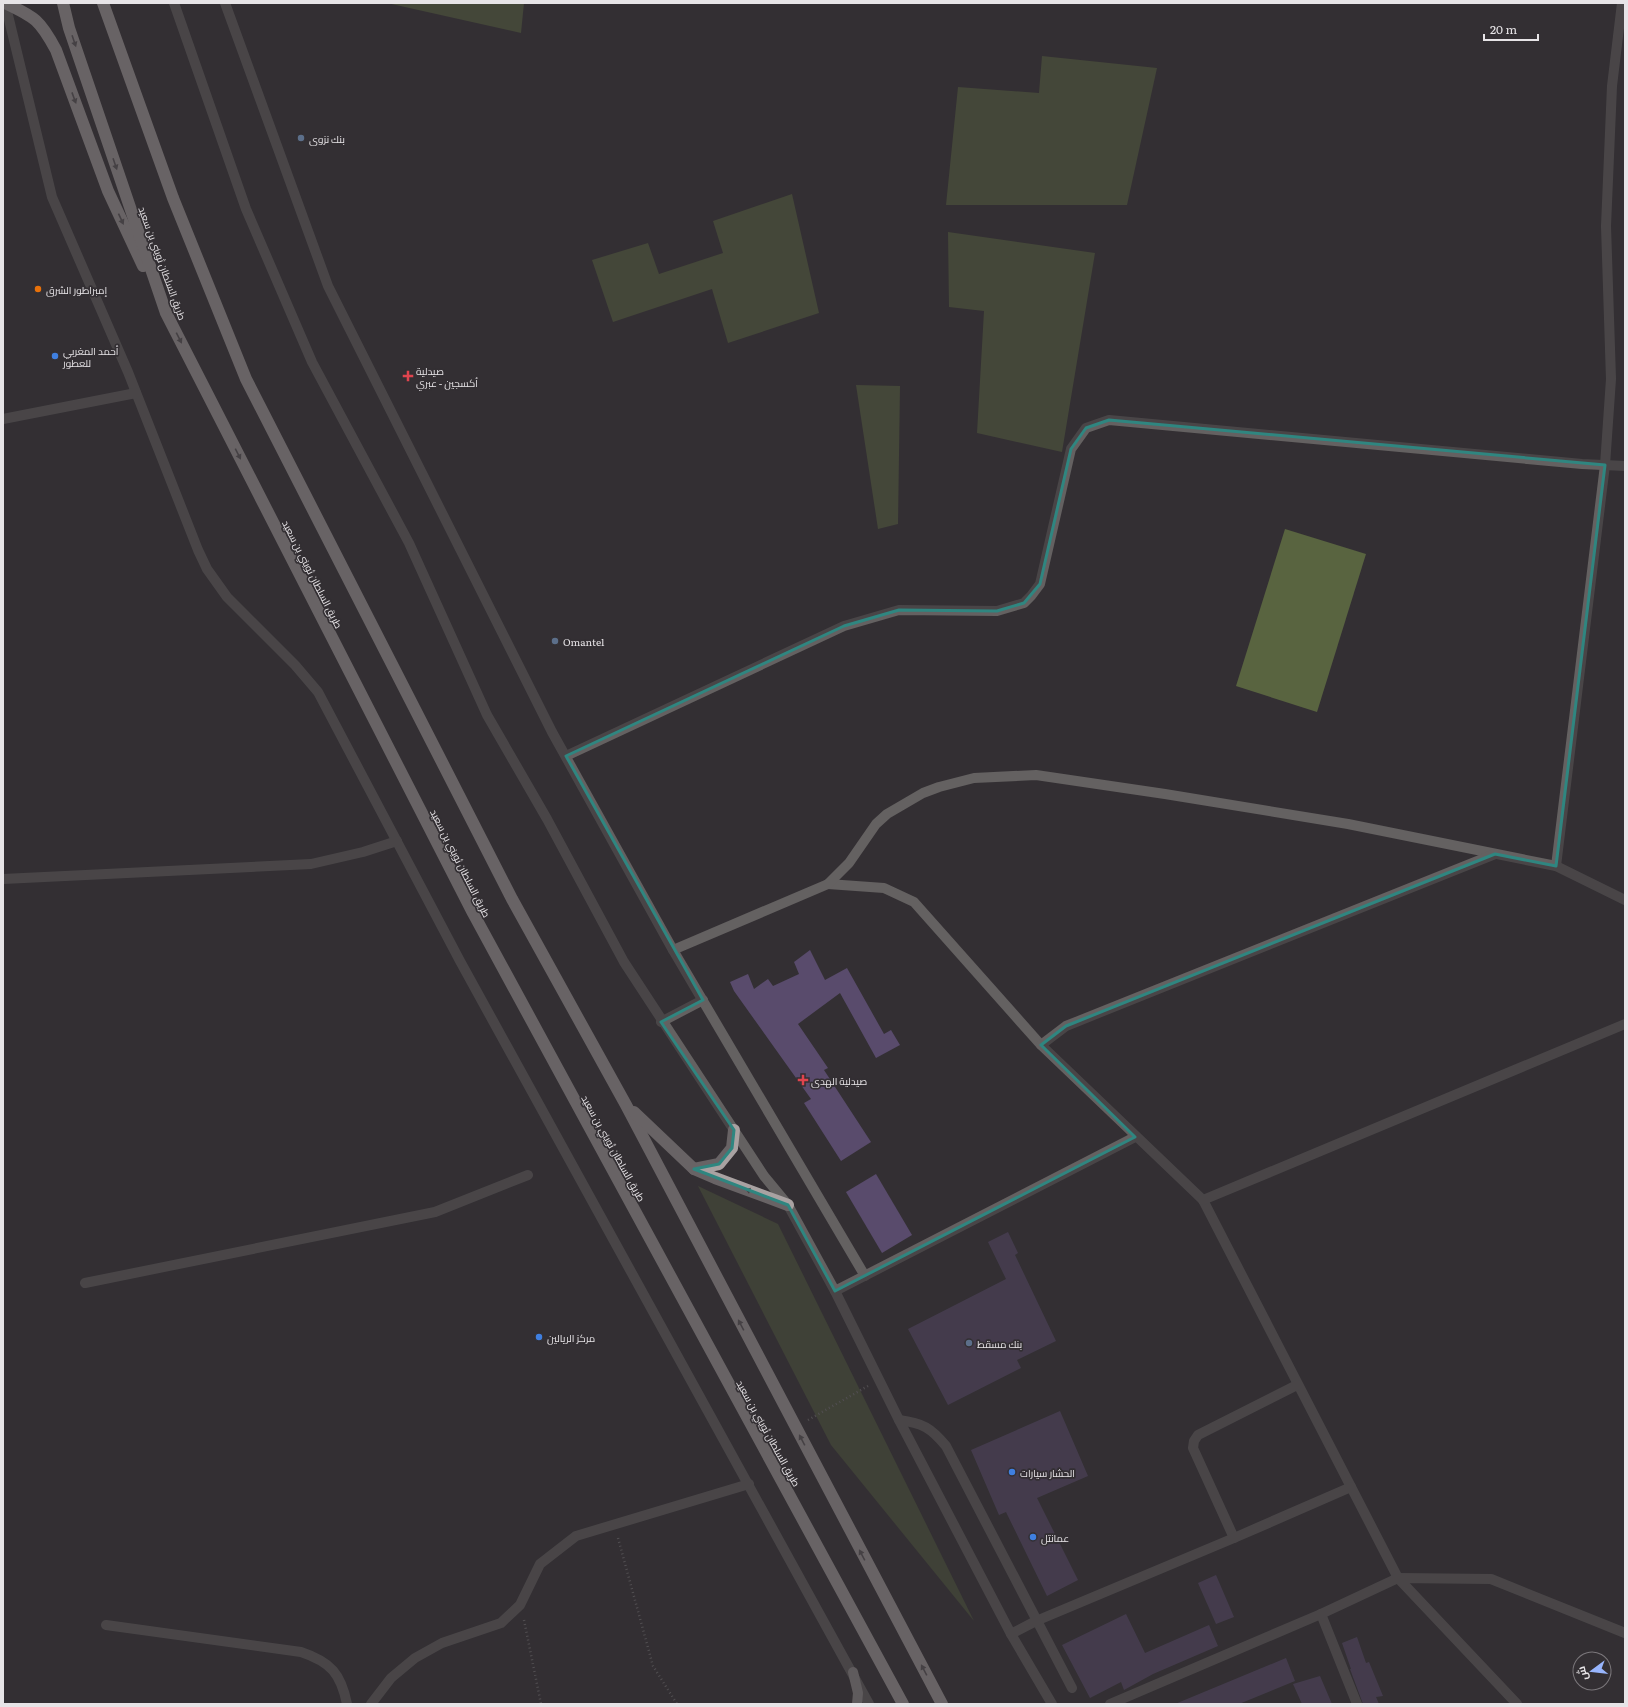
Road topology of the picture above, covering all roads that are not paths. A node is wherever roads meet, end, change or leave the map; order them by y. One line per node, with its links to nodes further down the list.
1 (5, 3): 7 (highway, one-way to 7); 8 (street)
2 (63, 3): 7 (highway, طريق السلطان ثويني بن سعيد, one-way to 7)
3 (103, 3): 24 (highway)
4 (174, 3): 21 (street)
5 (225, 3): 12 (street)
6 (1622, 3): 10 (street)
7 (166, 312): 51 (highway, طريق السلطان ثويني بن سعيد, one-way to 51)
8 (136, 393): 9 (street); 13 (street)
9 (3, 419)
10 (1605, 465): 11 (street); 12 (street); 15 (street)
11 (1625, 466)
12 (566, 756): 19 (street)
13 (397, 841): 16 (street); 36 (street)
14 (1495, 854): 15 (street); 17 (street); 23 (street)
15 (1556, 866): 18 (street)
16 (3, 879)
17 (828, 884): 19 (street); 23 (street)
18 (1625, 900)
19 (673, 950): 20 (street)
20 (703, 1000): 21 (street); 31 (street)
21 (661, 1022): 25 (street)
22 (1625, 1024): 29 (street)
23 (1041, 1045): 26 (street)
24 (626, 1105): 27 (highway); 52 (highway, one-way to 24)
25 (734, 1130): 27 (highway); 30 (street)
26 (1135, 1137): 29 (street); 31 (street)
27 (694, 1169): 30 (highway, one-way to 27)
28 (528, 1175): 32 (street)
29 (1203, 1200): 34 (street)
30 (788, 1204): 33 (street)
31 (866, 1276): 33 (street)
32 (85, 1283)
33 (835, 1291): 35 (street)
34 (1297, 1385): 37 (street); 38 (street)
35 (899, 1420): 41 (street); 44 (street)
36 (750, 1484): 45 (street); 48 (street)
37 (1351, 1487): 38 (street); 39 (street)
38 (1234, 1538): 41 (street)
39 (1398, 1578): 40 (street); 43 (street); 56 (street)
40 (1321, 1614): 54 (street); 55 (street)
41 (1036, 1621): 44 (street); 46 (street)
42 (106, 1625): 47 (street)
43 (1625, 1633)
44 (1011, 1634): 53 (street)
45 (853, 1672): 49 (main road); 50 (street)
46 (1072, 1688)
47 (347, 1704)
48 (371, 1704)
49 (857, 1704)
50 (870, 1704)
51 (903, 1704)
52 (942, 1704)
53 (1052, 1704)
54 (1110, 1704)
55 (1357, 1704)
56 (1517, 1704)

